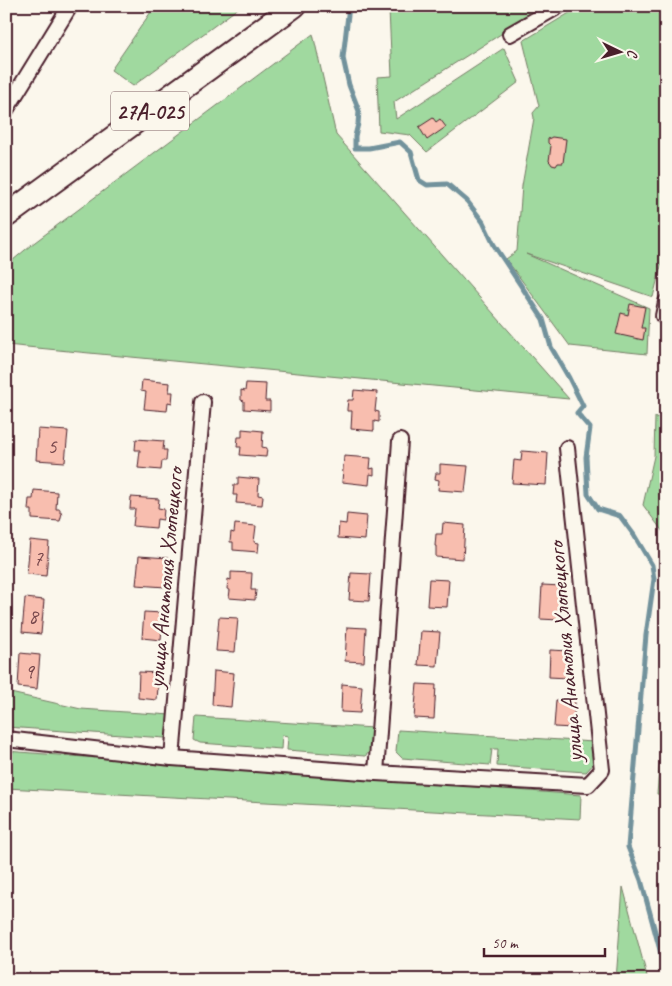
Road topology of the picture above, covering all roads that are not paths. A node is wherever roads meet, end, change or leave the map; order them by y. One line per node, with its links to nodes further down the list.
1 (70, 6): 5 (street)
2 (294, 6): 6 (main road, 27А-025)
3 (559, 6): 4 (street)
4 (510, 34)
5 (6, 110)
6 (6, 216)
7 (666, 302): 8 (street)
8 (663, 316)
9 (203, 402): 13 (street, улица Анатолия Хлопецкого)
10 (400, 441): 14 (street)
11 (567, 448): 14 (street, улица Анатолия Хлопецкого)
12 (6, 739): 13 (street, улица Анатолия Хлопецкого)
13 (172, 758): 14 (street, улица Анатолия Хлопецкого)
14 (376, 773)

